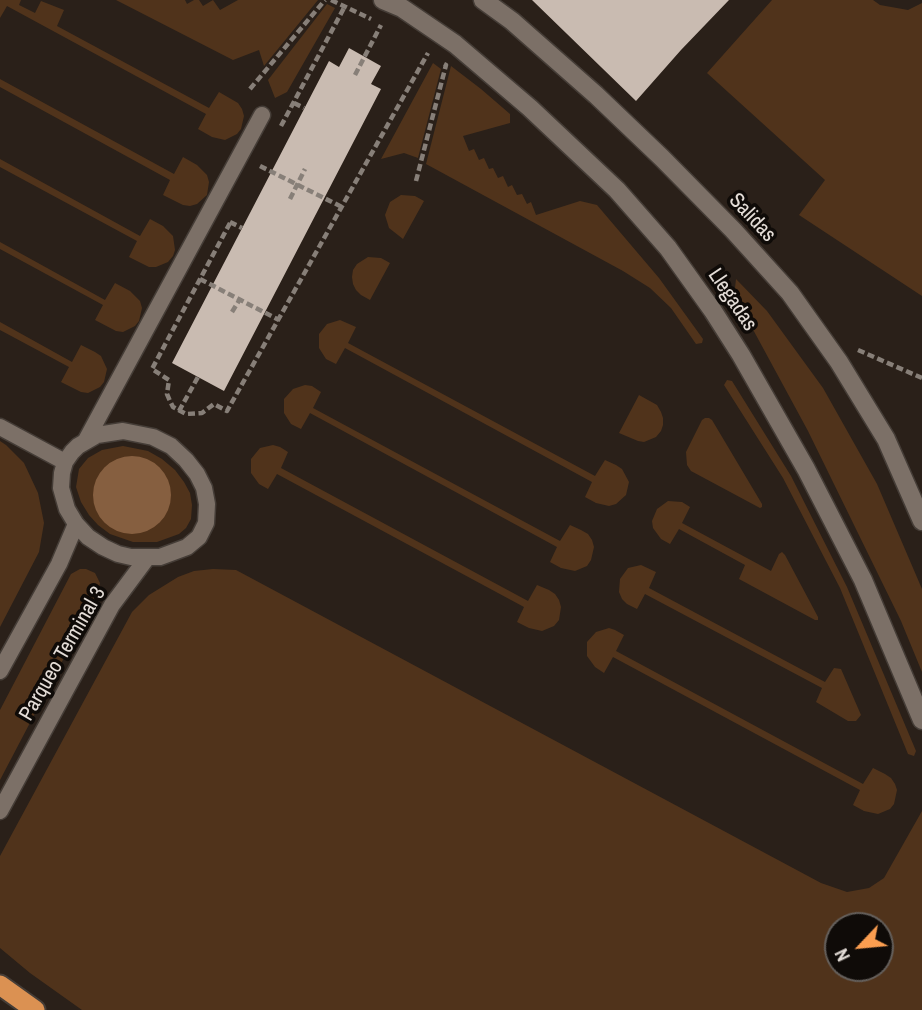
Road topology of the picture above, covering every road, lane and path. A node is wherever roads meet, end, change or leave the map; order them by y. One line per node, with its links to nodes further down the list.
1 (325, 0): 11 (path)
2 (331, 0): 5 (path)
3 (383, 0): 38 (main road, Llegadas)
4 (483, 0): 34 (main road, Salidas)
5 (345, 6): 6 (path); 12 (path)
6 (381, 25): 7 (path); 10 (path)
7 (389, 29)
8 (418, 47): 9 (path)
9 (428, 53): 18 (path); 21 (path)
10 (355, 75)
11 (250, 89)
12 (293, 103): 13 (path); 15 (path)
13 (304, 108)
14 (262, 115): 32 (lane)
15 (277, 134)
16 (265, 156): 19 (path)
17 (305, 169): 19 (path)
18 (416, 181)
19 (298, 185): 20 (path); 21 (path)
20 (290, 199)
21 (342, 207): 26 (path)
22 (242, 228): 23 (path)
23 (200, 279): 24 (path); 30 (path)
24 (240, 299): 25 (path); 26 (path)
25 (233, 312)
26 (279, 320): 30 (path)
27 (858, 350): 29 (path)
28 (198, 377): 30 (path)
29 (922, 378)
30 (179, 411)
31 (0, 427): 33 (lane)
32 (85, 442): 33 (lane); 36 (lane)
33 (65, 463): 35 (lane)
34 (922, 521)
35 (76, 524): 36 (lane); 37 (lane)
36 (147, 558): 39 (lane, Parqueo Terminal 3)
37 (0, 671)
38 (922, 720)
39 (0, 811)
40 (0, 985): 41 (highway)
41 (35, 1010)

